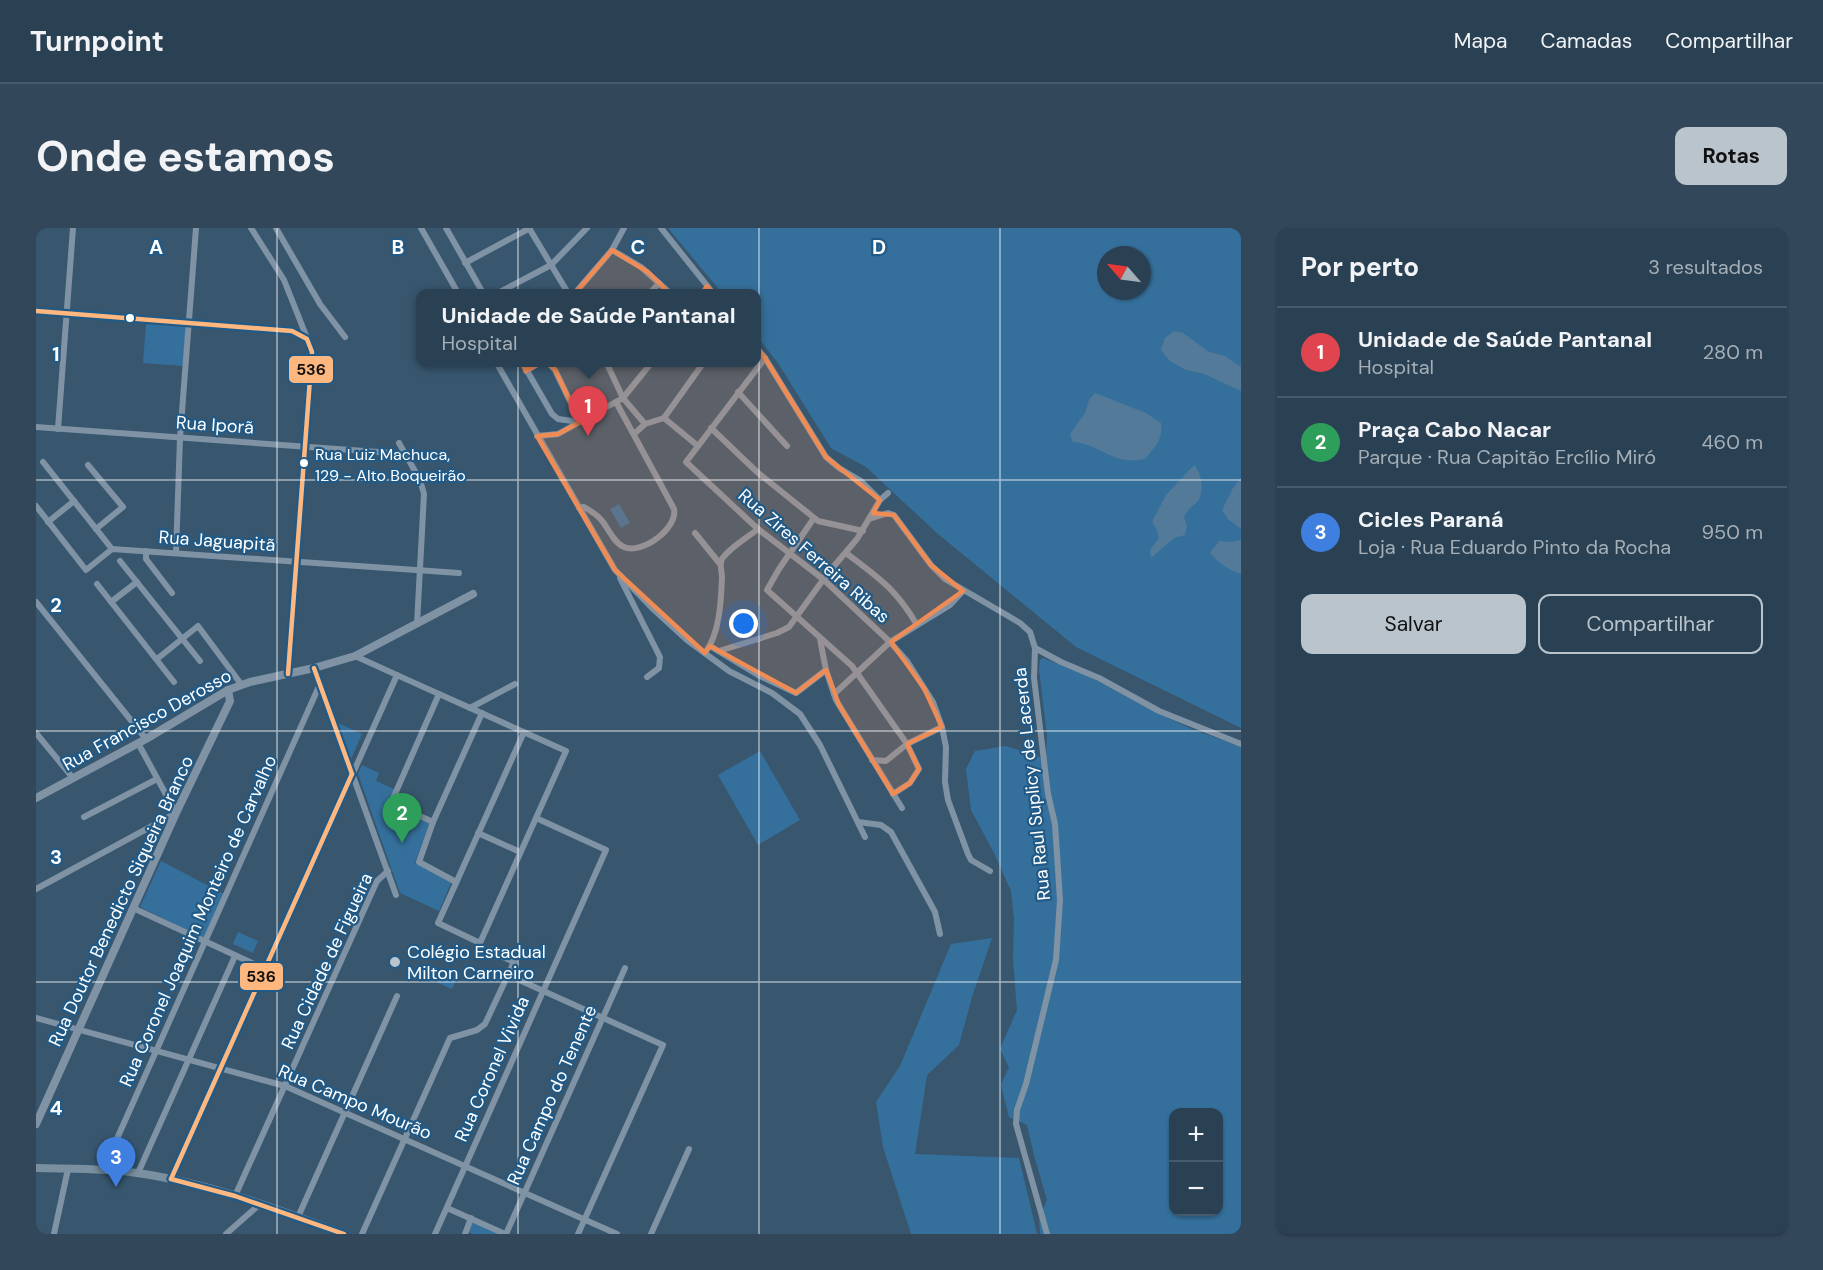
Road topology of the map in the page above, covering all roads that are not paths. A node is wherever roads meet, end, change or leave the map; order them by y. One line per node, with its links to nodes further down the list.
1 (73, 228): 26 (street)
2 (196, 228): 27 (street)
3 (251, 228): 29 (street)
4 (276, 228): 28 (street)
5 (422, 228): 16 (street)
6 (446, 228): 12 (street)
7 (530, 228): 12 (street); 13 (street)
8 (587, 228): 13 (street)
9 (624, 228): 11 (street)
10 (661, 228): 15 (street)
11 (612, 250): 14 (street); 20 (street)
12 (465, 263): 17 (street)
13 (551, 265): 18 (street); 19 (street)
14 (659, 283): 21 (street); 22 (street)
15 (707, 286): 23 (street); 24 (street)
16 (455, 289)
17 (480, 289)
18 (507, 289)
19 (565, 289)
20 (579, 289)
21 (654, 289)
22 (665, 289)
23 (705, 289)
24 (709, 289)
25 (36, 311): 26 (street)
26 (66, 314): 27 (street); 50 (street)
27 (189, 323): 29 (street); 53 (street)
28 (345, 337)
29 (307, 339): 55 (street)
30 (761, 354): 31 (street)
31 (765, 358): 32 (street); 62 (street)
32 (761, 363)
33 (498, 367): 52 (street)
34 (524, 367): 41 (street)
35 (534, 367): 41 (street)
36 (552, 367): 46 (street)
37 (608, 367): 43 (street)
38 (649, 367): 43 (street)
39 (701, 367): 45 (street)
40 (758, 367): 42 (street)
41 (526, 371): 46 (street)
42 (738, 392): 49 (street); 57 (street)
43 (623, 398): 44 (street); 47 (street)
44 (616, 402): 46 (street); 51 (street)
45 (664, 418): 47 (street); 56 (street)
46 (580, 422): 52 (street)
47 (645, 424): 51 (street)
48 (37, 426): 50 (street, Rua Iporã)
49 (711, 428): 56 (street); 66 (street)
50 (58, 429): 53 (street, Rua Iporã)
51 (634, 434): 65 (street)
52 (537, 436): 65 (street)
53 (180, 438): 55 (street, Rua Iporã); 77 (street)
54 (399, 443): 81 (street)
55 (305, 446): 58 (street, Rua Iporã); 79 (street)
56 (698, 446): 70 (street, Rua Zires Ferreira Ribas)
57 (787, 446)
58 (392, 453)
59 (43, 462): 63 (street)
60 (88, 465): 69 (street)
61 (888, 493): 62 (street)
62 (880, 500): 67 (street)
63 (74, 501): 68 (street); 69 (street)
64 (36, 506): 68 (street)
65 (579, 508): 82 (street)
66 (814, 518): 71 (street); 75 (street)
67 (869, 519): 71 (street); 87 (street)
68 (48, 522): 73 (street)
69 (96, 529): 73 (street)
70 (758, 529): 75 (street, Rua Zires Ferreira Ribas); 80 (street)
71 (862, 531): 76 (street)
72 (695, 533): 80 (street)
73 (112, 549): 74 (street, Rua Jaguapitã)
74 (146, 551): 77 (street, Rua Jaguapitã); 88 (street)
75 (789, 553): 84 (street, Rua Zires Ferreira Ribas); 92 (street)
76 (846, 553): 84 (street); 94 (street)
77 (176, 554): 79 (street, Rua Jaguapitã)
78 (120, 561): 85 (street)
79 (297, 562): 81 (street, Rua Jaguapitã); 108 (street)
80 (720, 564): 98 (street)
81 (420, 570): 83 (street, Rua Jaguapitã); 93 (street)
82 (615, 570): 101 (street); 110 (street)
83 (459, 573)
84 (823, 579): 92 (street); 97 (street, Rua Zires Ferreira Ribas)
85 (137, 582): 91 (street); 95 (street)
86 (97, 584): 91 (street)
87 (963, 591): 94 (street); 99 (street)
88 (172, 593)
89 (473, 594): 93 (street, Rua Francisco Derosso)
90 (36, 602): 123 (street)
91 (111, 602): 103 (street)
92 (797, 616): 96 (street); 100 (street)
93 (417, 624): 102 (street, Rua Francisco Derosso)
94 (917, 626): 97 (street)
95 (182, 639): 103 (street); 104 (street); 112 (street)
96 (820, 639): 106 (street); 107 (street)
97 (890, 642): 107 (street); 120 (street, Rua Zires Ferreira Ribas)
98 (710, 646): 100 (street); 101 (street)
99 (1035, 648): 125 (street); 190 (street, Rua Raul Suplicy de Lacerda)
100 (719, 651): 106 (street)
101 (705, 653): 137 (street)
102 (355, 656): 105 (street, Rua Francisco Derosso); 109 (street)
103 (156, 659): 111 (street)
104 (200, 661)
105 (314, 668): 108 (street, Rua Francisco Derosso); 113 (street)
106 (826, 670): 117 (street)
107 (858, 673): 117 (street); 124 (street)
108 (288, 674): 112 (street, Rua Francisco Derosso)
109 (397, 675): 116 (street); 127 (street)
110 (647, 677)
111 (174, 682)
112 (241, 684): 115 (street, Rua Francisco Derosso)
113 (320, 684): 127 (street); 148 (street, Rua Coronel Joaquim Monteiro de Carvalho)
114 (515, 684): 118 (street)
115 (228, 690): 123 (street, Rua Francisco Derosso); 133 (street, Rua Doutor Benedicto Siqueira Branco)
116 (439, 694): 118 (street); 136 (street)
117 (834, 694): 126 (street)
118 (470, 708): 119 (street)
119 (482, 713): 121 (street); 136 (street)
120 (942, 727): 124 (street); 142 (street, Rua Zires Ferreira Ribas)
121 (524, 732): 135 (street); 138 (street)
122 (36, 733): 128 (street)
123 (142, 741): 128 (street, Rua Francisco Derosso); 129 (street)
124 (907, 744): 126 (street); 130 (street)
125 (1241, 744)
126 (872, 760): 130 (street)
127 (352, 774): 141 (street); 152 (street)
128 (73, 778): 131 (street, Rua Francisco Derosso)
129 (157, 779): 133 (street); 134 (street)
130 (893, 794): 132 (street)
131 (36, 798)
132 (902, 808)
133 (176, 813): 144 (street); 146 (street, Rua Doutor Benedicto Siqueira Branco)
134 (84, 817)
135 (536, 818): 140 (street); 154 (street, Rua Coronel Vivida)
136 (433, 822): 143 (street)
137 (858, 822): 139 (street); 147 (street)
138 (478, 833): 140 (street); 143 (street)
139 (865, 837)
140 (520, 852): 143 (street)
141 (388, 871): 145 (street); 162 (street, Rua Cidade de Figueira)
142 (990, 871)
143 (456, 882)
144 (36, 889)
145 (396, 895)
146 (133, 908): 148 (street); 158 (street, Rua Doutor Benedicto Siqueira Branco)
147 (940, 934)
148 (205, 943): 150 (street); 159 (street, Rua Coronel Joaquim Monteiro de Carvalho)
149 (499, 955): 153 (street)
150 (235, 956): 152 (street); 160 (street)
151 (625, 968): 157 (street, Rua Campo do Tenente)
152 (265, 969): 161 (street)
153 (508, 975): 154 (street); 165 (street)
154 (543, 991): 157 (street); 167 (street, Rua Coronel Vivida)
155 (397, 996): 163 (street)
156 (36, 1018): 158 (street, Rua Campo Mourão)
157 (603, 1018): 173 (street, Rua Campo do Tenente); 179 (street)
158 (78, 1030): 159 (street, Rua Campo Mourão); 164 (street, Rua Doutor Benedicto Siqueira Branco)
159 (156, 1051): 160 (street, Rua Campo Mourão); 170 (street, Rua Coronel Joaquim Monteiro de Carvalho)
160 (189, 1060): 161 (street, Rua Campo Mourão); 171 (street)
161 (221, 1068): 162 (street, Rua Campo Mourão); 172 (street)
162 (285, 1086): 163 (street, Rua Campo Mourão); 174 (street, Rua Cidade de Figueira)
163 (345, 1112): 165 (street, Rua Campo Mourão); 177 (street)
164 (36, 1124)
165 (405, 1139): 167 (street, Rua Campo Mourão); 183 (street)
166 (689, 1149): 189 (street)
167 (465, 1166): 173 (street, Rua Campo Mourão); 176 (street, Rua Coronel Vivida)
168 (36, 1168): 169 (main road)
169 (68, 1168): 170 (main road); 180 (street)
170 (103, 1170): 171 (main road)
171 (138, 1173): 172 (main road)
172 (171, 1179): 174 (main road)
173 (524, 1192): 179 (street, Rua Campo Mourão); 186 (street, Rua Campo do Tenente)
174 (236, 1196): 175 (main road)
175 (260, 1204): 177 (main road); 181 (street)
176 (447, 1208): 178 (street); 184 (street, Rua Coronel Vivida)
177 (298, 1217): 182 (main road)
178 (471, 1218): 185 (street); 186 (street)
179 (584, 1219): 187 (street); 188 (street, Rua Campo Mourão)
180 (54, 1234)
181 (226, 1234)
182 (344, 1234)
183 (362, 1234)
184 (435, 1234)
185 (465, 1234)
186 (505, 1234)
187 (578, 1234)
188 (617, 1234)
189 (651, 1234)
190 (1047, 1234)

